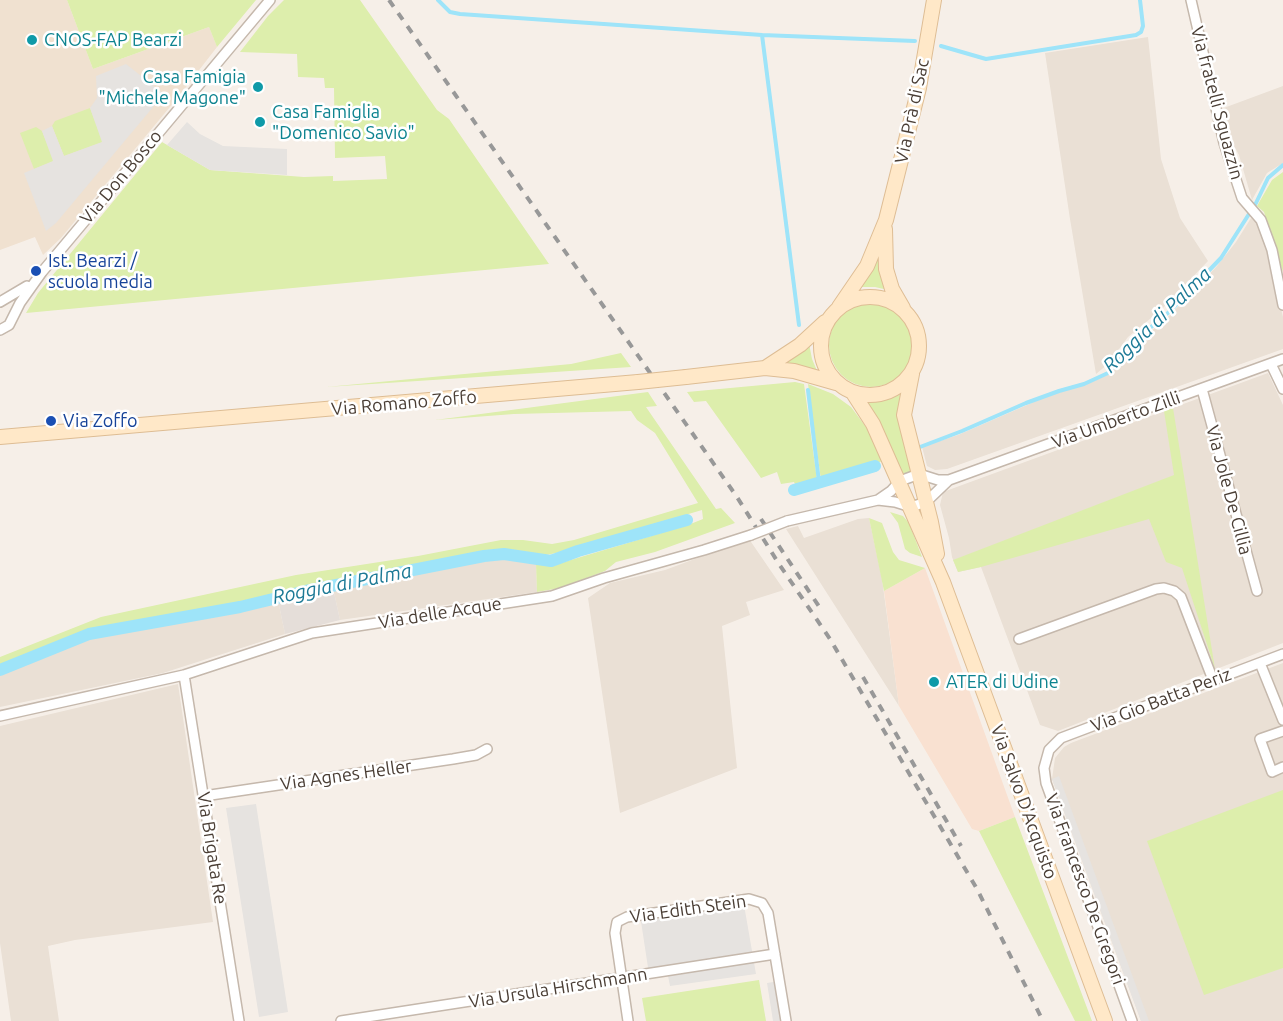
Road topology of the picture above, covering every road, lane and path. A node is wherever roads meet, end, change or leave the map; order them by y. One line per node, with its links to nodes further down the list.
1 (270, 0): 5 (street, Via Don Bosco)
2 (934, 0): 4 (street, Via Prà di Sac)
3 (1191, 0): 7 (street, Via fratelli Sguazzin)
4 (886, 220): 8 (street, Via Prà di Sac); 9 (street, Via Prà di Sac)
5 (42, 272): 6 (street, Via Don Bosco); 10 (street, Via Don Bosco)
6 (0, 302): 10 (street, Via Don Bosco)
7 (1283, 304)
8 (839, 307): 9 (street); 11 (street)
9 (906, 312): 16 (street)
10 (12, 316): 12 (street, Via Don Bosco)
11 (827, 321): 15 (street, Via Romano Zoffo); 17 (street)
12 (1, 331)
13 (1283, 359): 14 (street, Via Umberto Zilli)
14 (1271, 364): 18 (street, Via Umberto Zilli); 19 (street)
15 (765, 368): 17 (street, Via Romano Zoffo); 22 (street, Via Romano Zoffo, bridge)
16 (912, 372): 20 (street); 24 (street, Via Salvo D'Acquisto)
17 (836, 383): 20 (street)
18 (1202, 389): 25 (street, Via Umberto Zilli); 31 (street, Via Jole De Cillia)
19 (1283, 389)
20 (853, 393): 26 (street, Via Salvo D'Acquisto)
21 (0, 432): 22 (street, Via Romano Zoffo)
22 (44, 433): 23 (street, Via Romano Zoffo)
23 (0, 438)
24 (919, 474): 25 (street); 26 (street); 28 (street, Via Salvo D'Acquisto)
25 (949, 480): 28 (street, Via Umberto Zilli)
26 (900, 481): 27 (street, Via delle Acque); 29 (street, Via Salvo D'Acquisto)
27 (878, 500): 29 (street, Via delle Acque); 35 (street, Via delle Acque, bridge)
28 (926, 501): 29 (street); 30 (street, Via Salvo D'Acquisto)
29 (910, 507): 30 (street, Via Salvo D'Acquisto)
30 (943, 582): 50 (street, Via Salvo D'Acquisto)
31 (1257, 591)
32 (1019, 639): 36 (street)
33 (1283, 654): 34 (street, Via Gio Batta Periz)
34 (1260, 663): 36 (street, Via Gio Batta Periz); 38 (street)
35 (184, 675): 37 (street, Via delle Acque); 43 (street, Via Brigata Re)
36 (1213, 680): 41 (street, Via Gio Batta Periz)
37 (0, 716)
38 (1283, 720)
39 (1283, 731): 42 (street)
40 (487, 749): 43 (street, Via Agnes Heller)
41 (1046, 757): 51 (street, Via Francesco De Gregori)
42 (1283, 767)
43 (204, 796): 46 (street, Via Brigata Re)
44 (775, 954): 45 (street, Via Ursula Hirschmann); 45 (street, Via Edith Stein); 49 (street)
45 (622, 978): 47 (street, Via Ursula Hirschmann); 48 (street)
46 (239, 1021)
47 (341, 1021)
48 (628, 1021)
49 (786, 1021)
50 (1105, 1021)
51 (1132, 1021)

